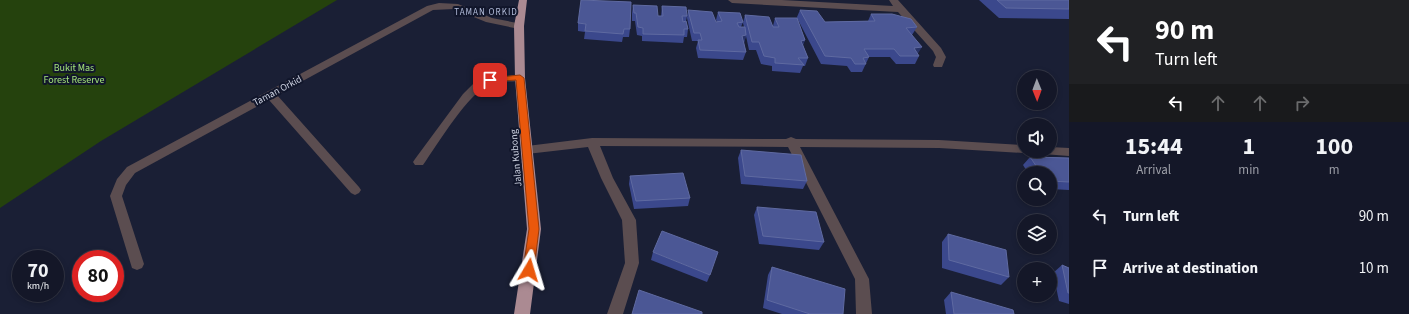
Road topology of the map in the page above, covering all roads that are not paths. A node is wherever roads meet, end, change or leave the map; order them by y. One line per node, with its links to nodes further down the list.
1 (523, 0): 5 (highway, Jalan Kubong)
2 (732, 0): 4 (street)
3 (894, 0): 4 (street)
4 (901, 9): 6 (street)
5 (519, 26): 7 (highway, Jalan Kubong); 8 (street, Taman Orkid)
6 (938, 65)
7 (520, 78): 12 (highway, Jalan Kubong); 15 (street)
8 (270, 94): 16 (street); 17 (street, Taman Orkid)
9 (790, 141): 10 (street); 11 (street); 20 (street)
10 (592, 142): 12 (street); 19 (street)
11 (1017, 149)
12 (527, 150): 18 (highway, Jalan Kubong)
13 (1057, 151): 14 (street)
14 (1069, 152)
15 (419, 162)
16 (355, 190)
17 (138, 264)
18 (522, 314)
19 (615, 314)
20 (864, 314)

